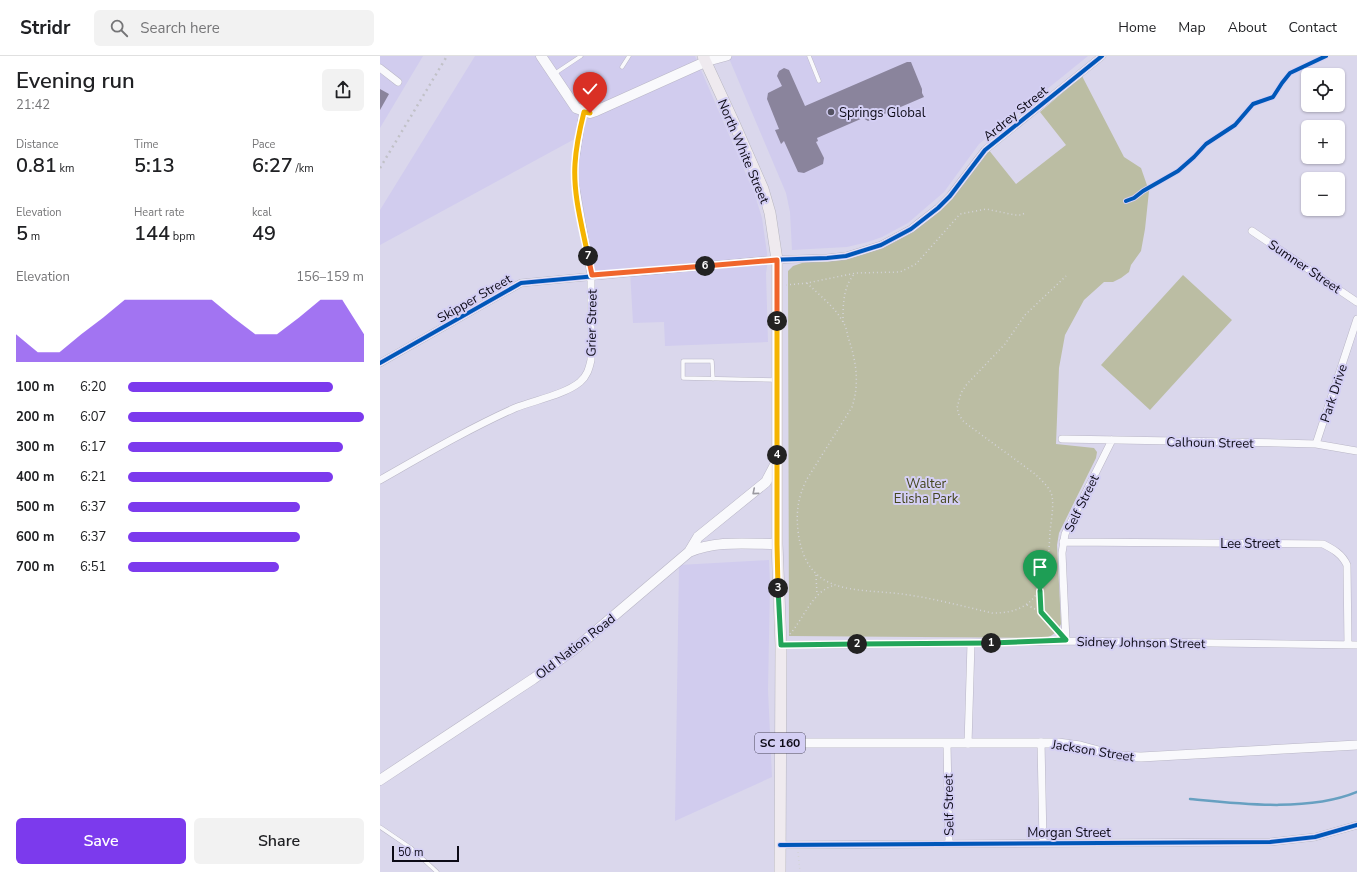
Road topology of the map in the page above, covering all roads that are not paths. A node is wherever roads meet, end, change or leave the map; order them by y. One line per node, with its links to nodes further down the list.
1 (541, 56): 10 (main road)
2 (580, 56): 10 (lane)
3 (629, 56): 8 (lane)
4 (727, 56): 7 (street)
5 (809, 56): 11 (lane)
6 (1102, 56): 15 (street, Ardrey Street)
7 (704, 59): 13 (main road); 15 (main road, North White Street)
8 (622, 67)
9 (380, 68): 12 (street)
10 (553, 75): 13 (main road)
11 (819, 81)
12 (398, 82)
13 (584, 112): 16 (street, Grier Street)
14 (1252, 231): 17 (street, Sumner Street)
15 (777, 260): 16 (street, Skipper Street); 21 (main road, North White Street)
16 (592, 275): 19 (street, Skipper Street); 27 (street, Grier Street)
17 (1357, 302)
18 (1357, 319): 24 (street, Park Drive)
19 (380, 363)
20 (713, 379): 20 (lane); 21 (lane)
21 (777, 380): 26 (main road, North White Street)
22 (1062, 439): 23 (street, Calhoun Street)
23 (1112, 440): 24 (street, Calhoun Street); 28 (street, Self Street)
24 (1316, 444): 25 (street, Calhoun Street)
25 (1357, 451)
26 (777, 461): 29 (main road, North White Street); 30 (main road, one-way to 30)
27 (380, 480)
28 (1064, 542): 31 (street, Self Street); 34 (street, Lee Street)
29 (777, 544): 30 (main road, Old Nation Road); 33 (main road, North White Street / SC 160)
30 (689, 552): 41 (main road, Old Nation Road)
31 (1066, 640): 32 (street, Sidney Johnson Street); 34 (street, Sidney Johnson Street)
32 (971, 643): 33 (street, Sidney Johnson Street); 39 (street)
33 (781, 645): 37 (main road, North White Street / SC 160)
34 (1348, 645): 35 (street, Sidney Johnson Street)
35 (1357, 645)
36 (1041, 742): 39 (street, Jackson Street); 40 (street, Jackson Street); 44 (street)
37 (780, 744): 38 (street, Jackson Street); 46 (main road, North White Street / SC 160)
38 (947, 744): 39 (street, Jackson Street); 45 (street, Self Street)
39 (968, 744)
40 (1357, 745)
41 (380, 780)
42 (1357, 825): 44 (street, Morgan Street)
43 (380, 827): 47 (lane)
44 (1043, 842): 45 (street, Morgan Street)
45 (949, 843): 46 (street, Morgan Street)
46 (780, 845): 48 (main road, North White Street / SC 160)
47 (436, 872)
48 (780, 872)

